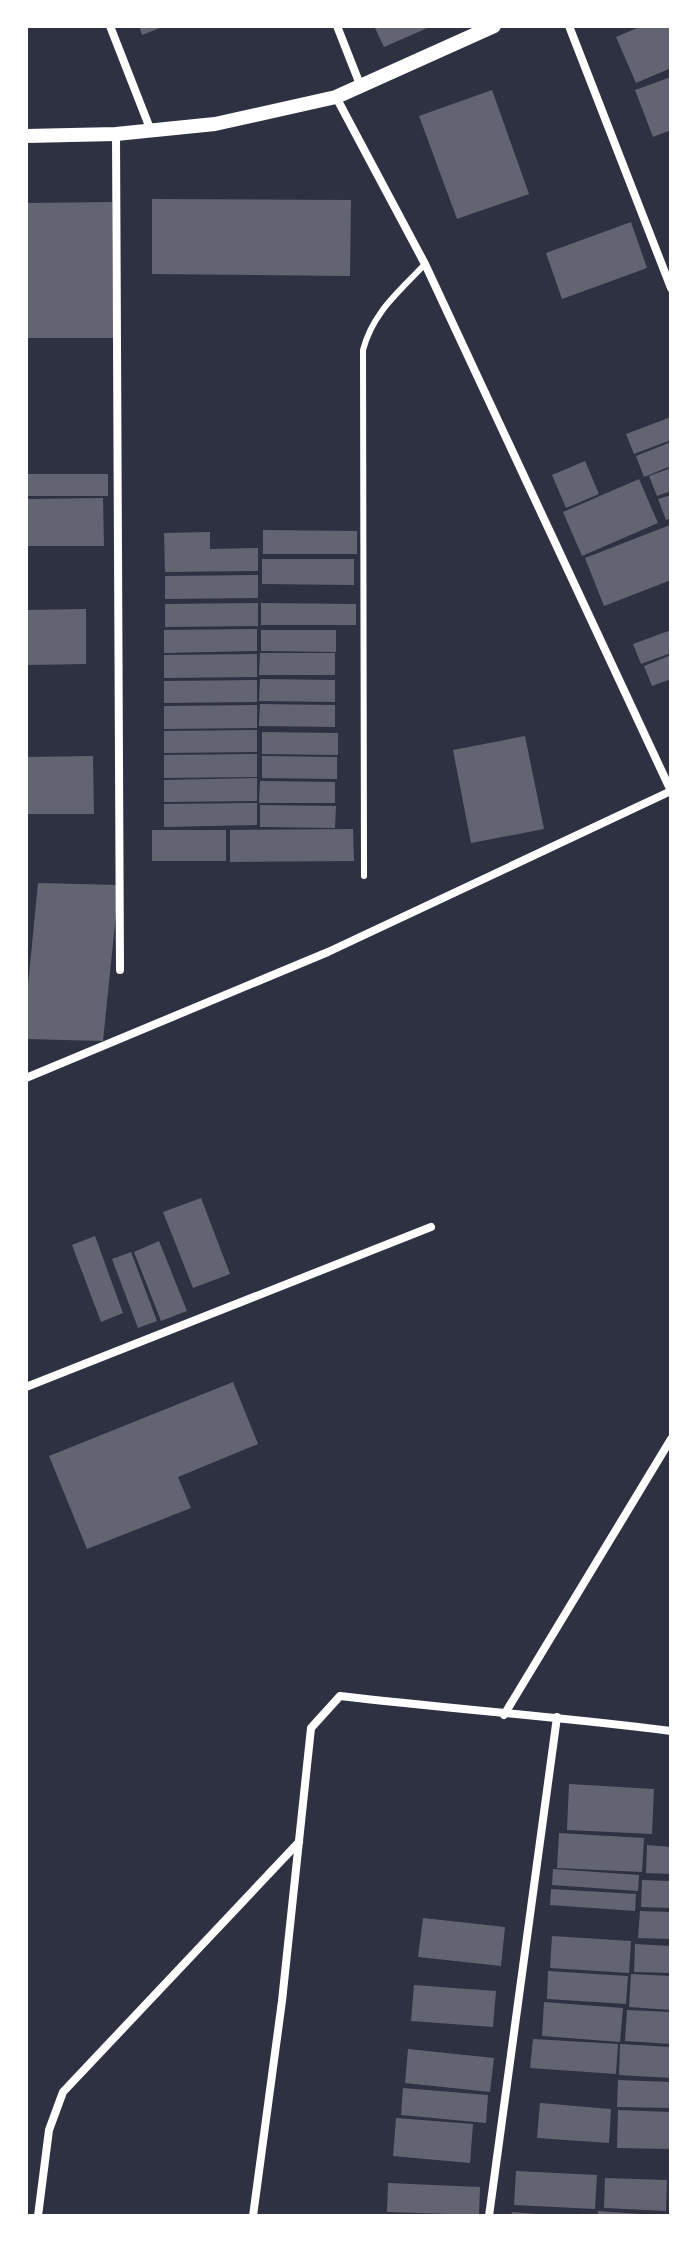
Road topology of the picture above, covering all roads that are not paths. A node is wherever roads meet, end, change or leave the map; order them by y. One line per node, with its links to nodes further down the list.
1 (110, 26): 7 (street)
2 (337, 26): 5 (street)
3 (494, 26): 5 (street)
4 (569, 26): 11 (street)
5 (361, 87): 6 (street)
6 (336, 97): 7 (street); 10 (street)
7 (151, 131): 8 (street)
8 (116, 134): 9 (street); 14 (street)
9 (26, 136)
10 (425, 264): 12 (street); 13 (lane)
11 (671, 288)
12 (671, 791): 15 (street)
13 (364, 876)
14 (120, 970)
15 (26, 1078)
16 (431, 1227): 17 (street)
17 (26, 1387)
18 (671, 1439): 19 (street)
19 (504, 1715): 20 (street); 22 (street)
20 (557, 1717): 21 (street); 25 (street)
21 (671, 1731)
22 (299, 1842): 23 (street); 24 (street)
23 (38, 2216)
24 (253, 2216)
25 (489, 2216)

